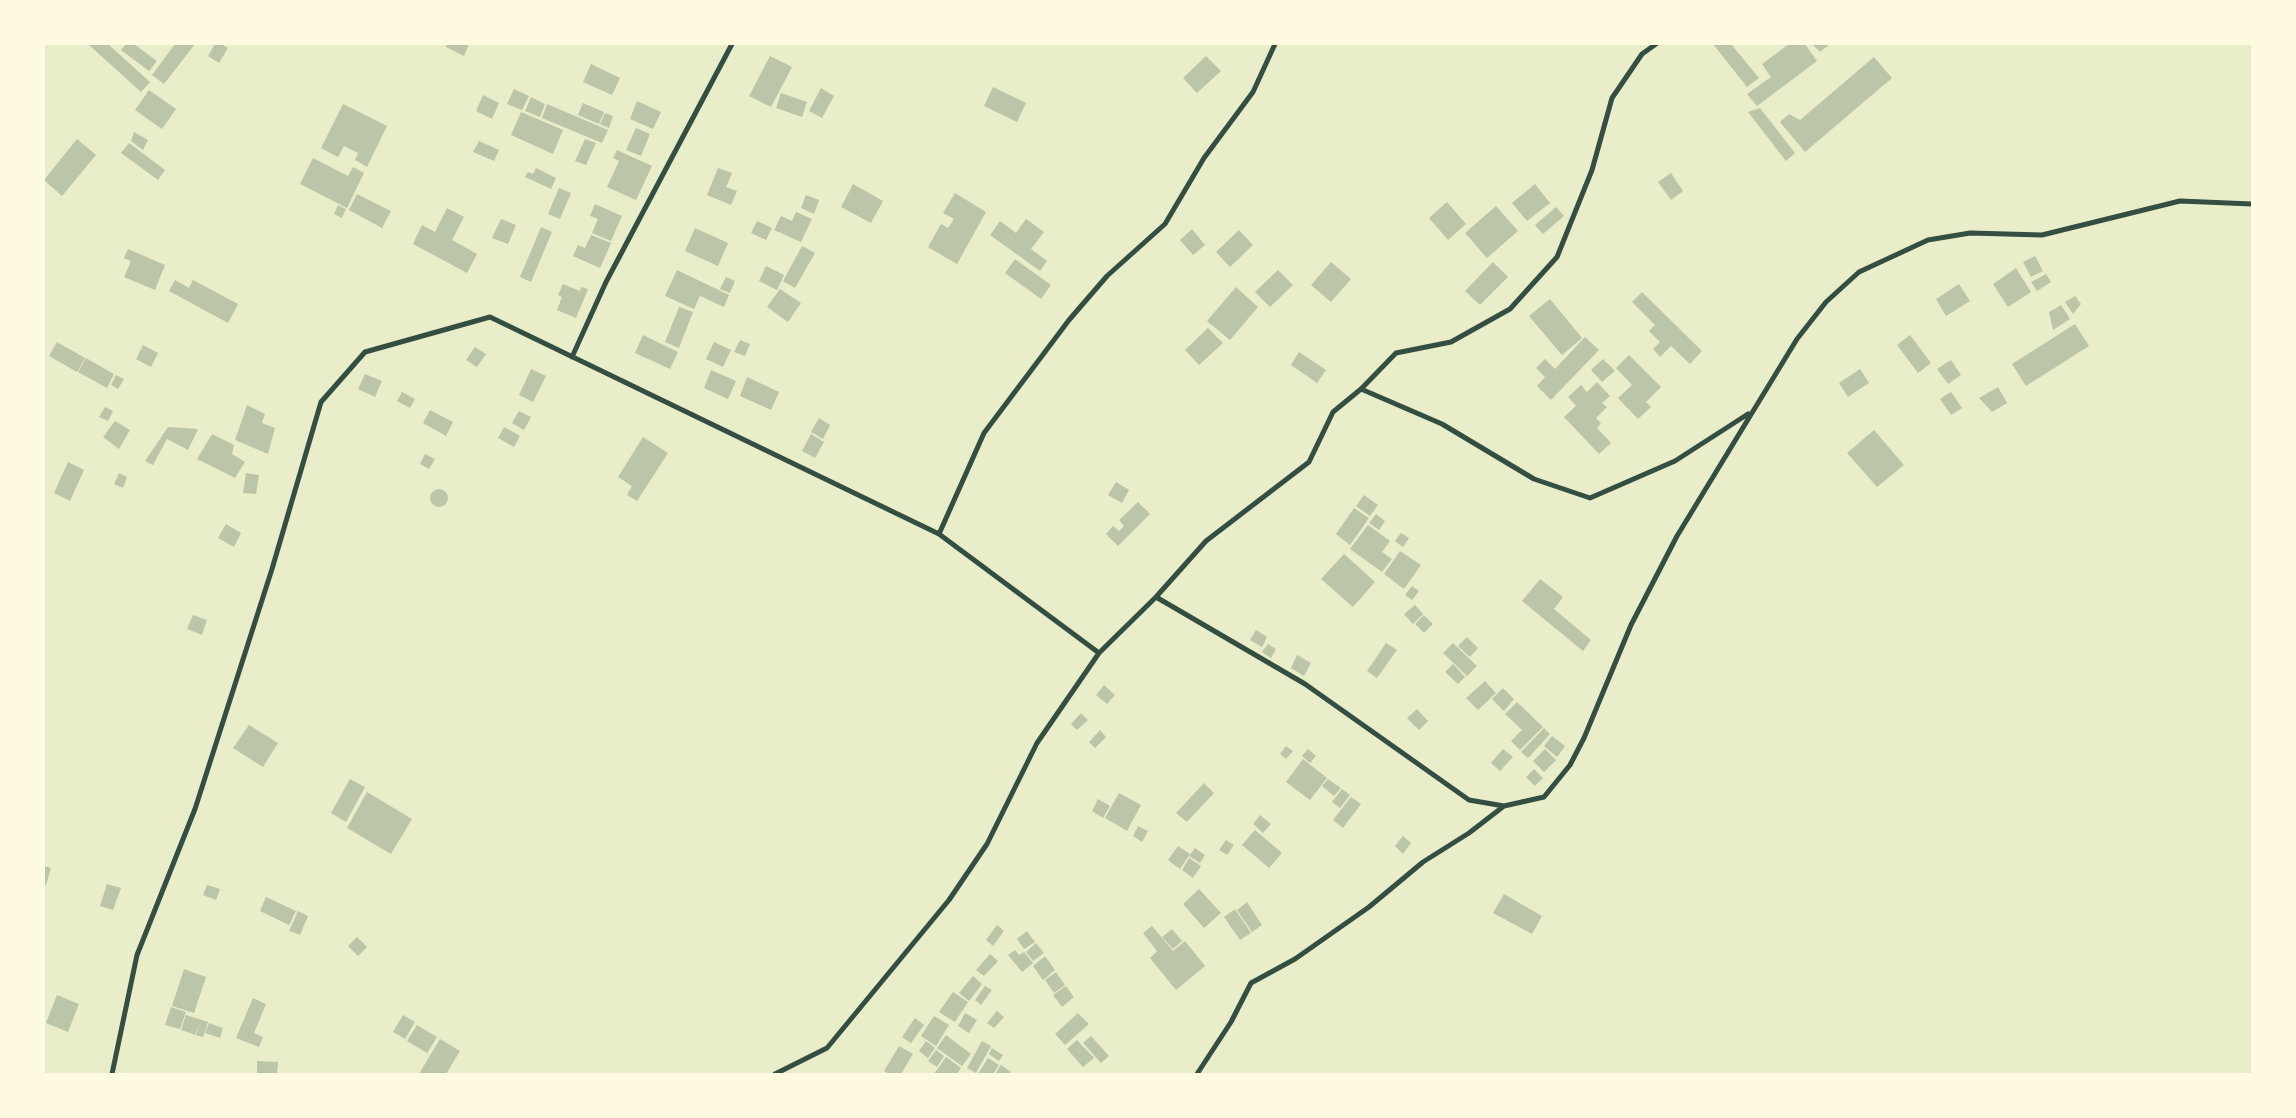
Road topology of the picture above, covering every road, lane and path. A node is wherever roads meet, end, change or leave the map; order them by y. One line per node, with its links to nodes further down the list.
1 (732, 44): 5 (street)
2 (1274, 44): 8 (street)
3 (1656, 44): 6 (street)
4 (2252, 204): 7 (street)
5 (572, 357): 8 (street); 12 (street)
6 (1361, 389): 7 (street); 9 (street)
7 (1751, 412): 11 (street)
8 (939, 534): 10 (street)
9 (1156, 597): 10 (street); 11 (street)
10 (1099, 653): 13 (street)
11 (1504, 806): 14 (street)
12 (112, 1074)
13 (776, 1074)
14 (1197, 1074)

